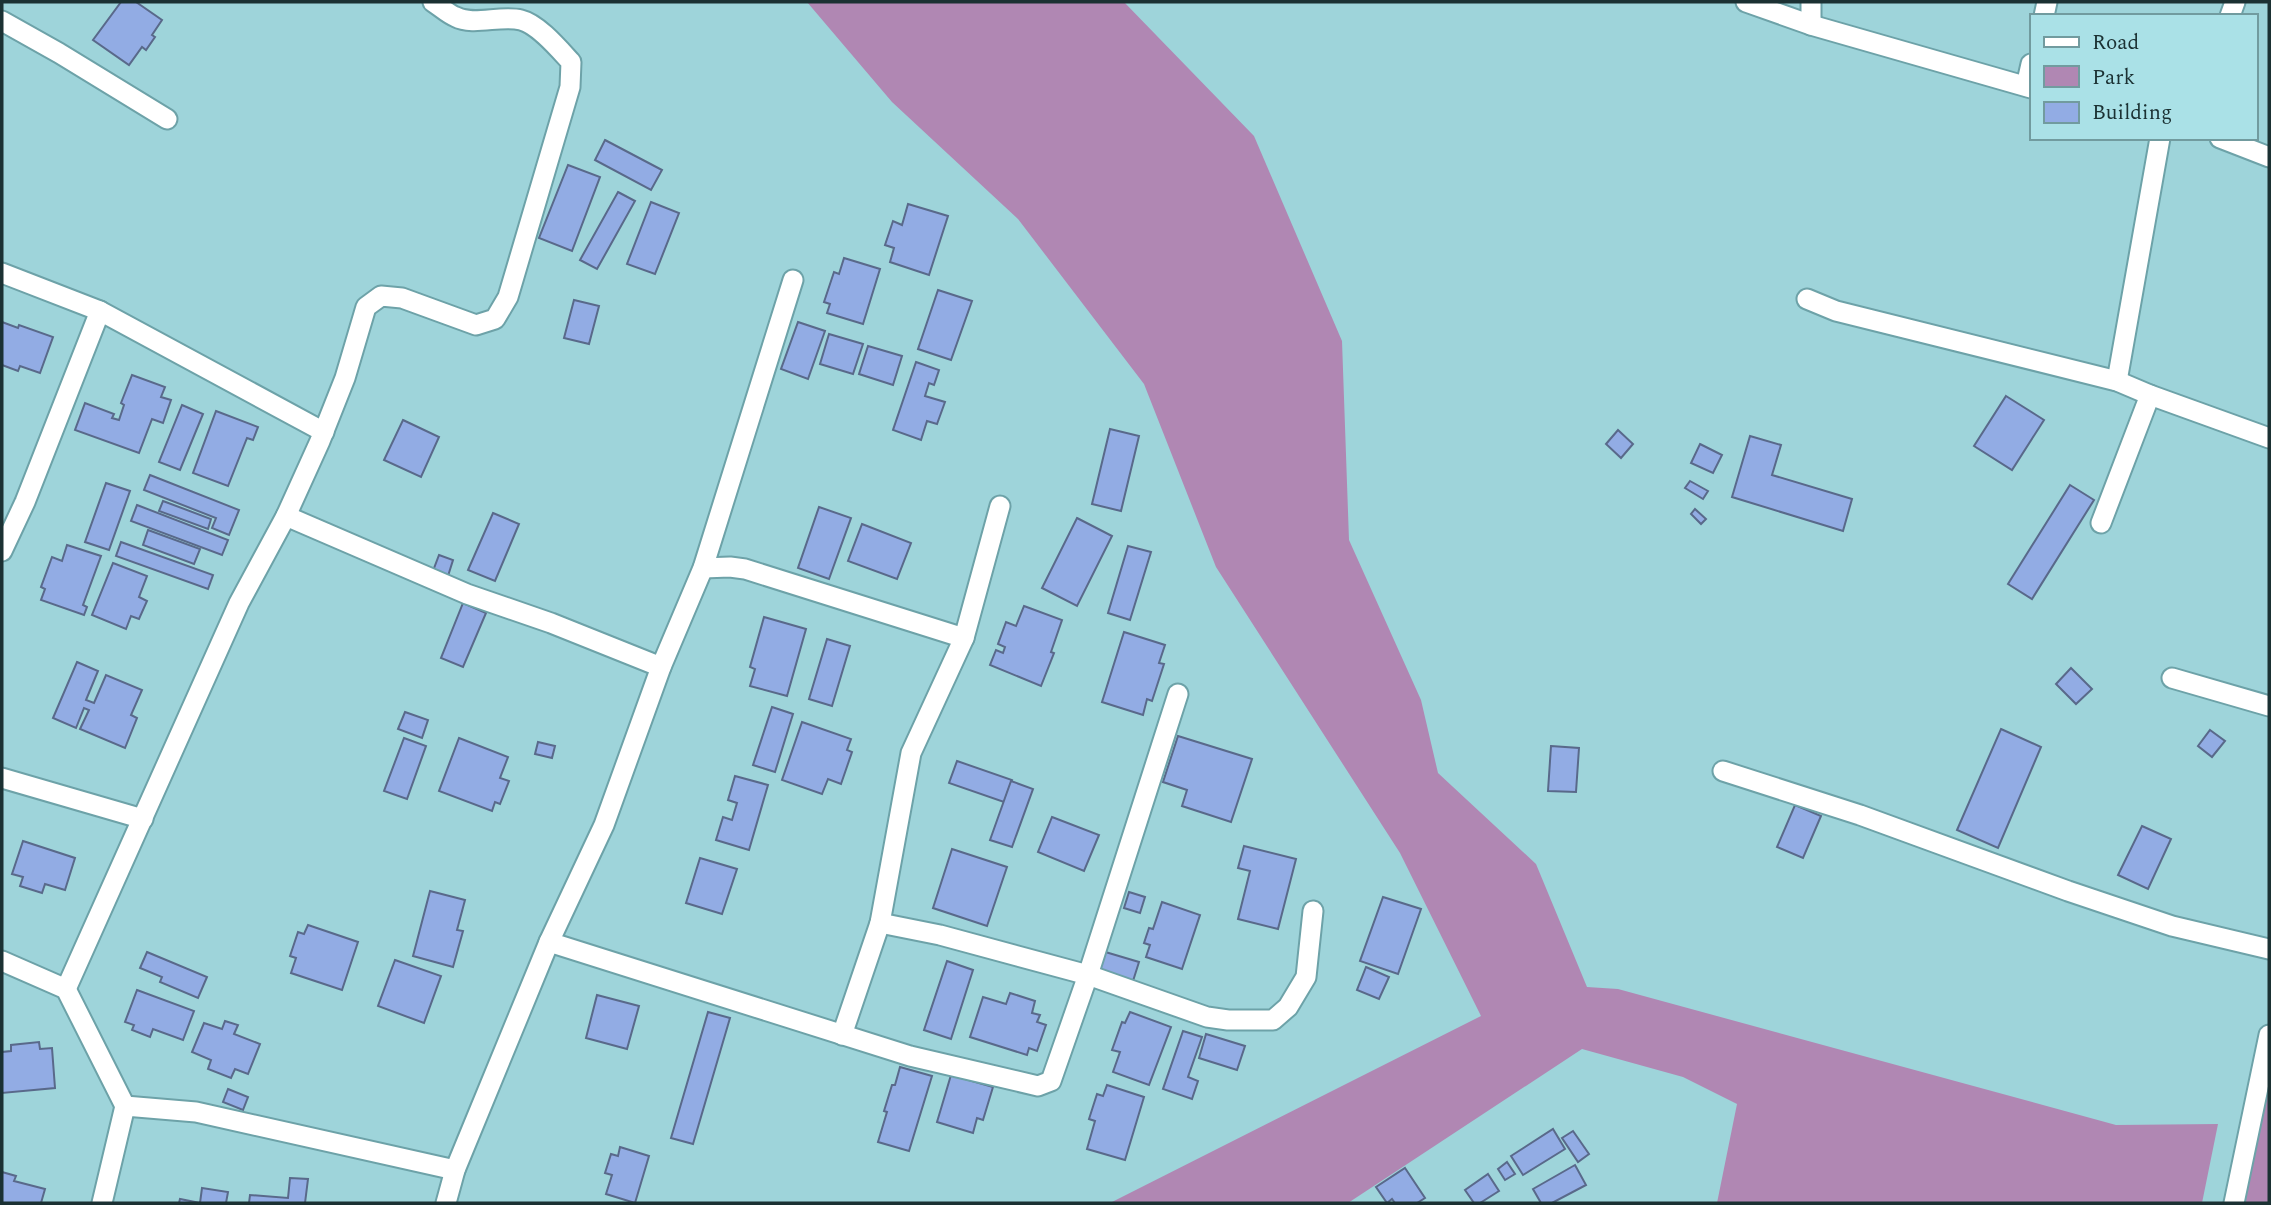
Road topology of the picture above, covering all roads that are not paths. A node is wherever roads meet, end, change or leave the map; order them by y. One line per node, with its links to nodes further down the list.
1 (433, 2): 17 (street)
2 (1746, 2): 5 (street)
3 (1811, 2): 5 (street)
4 (2, 21): 7 (street)
5 (1811, 25): 6 (street)
6 (2028, 87)
7 (167, 119)
8 (2160, 140): 15 (street)
9 (2225, 140): 10 (street)
10 (2269, 157)
11 (2, 273): 14 (street)
12 (793, 280): 23 (street)
13 (1807, 299): 15 (street)
14 (100, 311): 17 (street); 22 (street)
15 (2117, 381): 16 (street)
16 (2150, 395): 18 (street); 21 (street)
17 (324, 432): 20 (street)
18 (2269, 438)
19 (1000, 506): 24 (street)
20 (286, 516): 25 (street); 31 (street)
21 (2101, 523)
22 (2, 551)
23 (703, 568): 24 (street); 25 (street)
24 (964, 638): 33 (street)
25 (661, 667): 34 (street)
26 (2172, 678): 28 (street)
27 (1178, 694): 37 (street)
28 (2269, 706)
29 (1723, 771): 35 (street)
30 (2, 778): 31 (street)
31 (143, 818): 38 (street)
32 (1313, 911): 37 (street)
33 (880, 923): 37 (street); 39 (street)
34 (549, 942): 39 (street); 42 (street)
35 (2269, 950)
36 (2, 961): 38 (street)
37 (1088, 975): 39 (street)
38 (66, 989): 41 (street)
39 (842, 1035)
40 (2269, 1035): 45 (street)
41 (125, 1106): 42 (street); 43 (street)
42 (455, 1170): 44 (street)
43 (102, 1203)
44 (446, 1203)
45 (2234, 1203)

